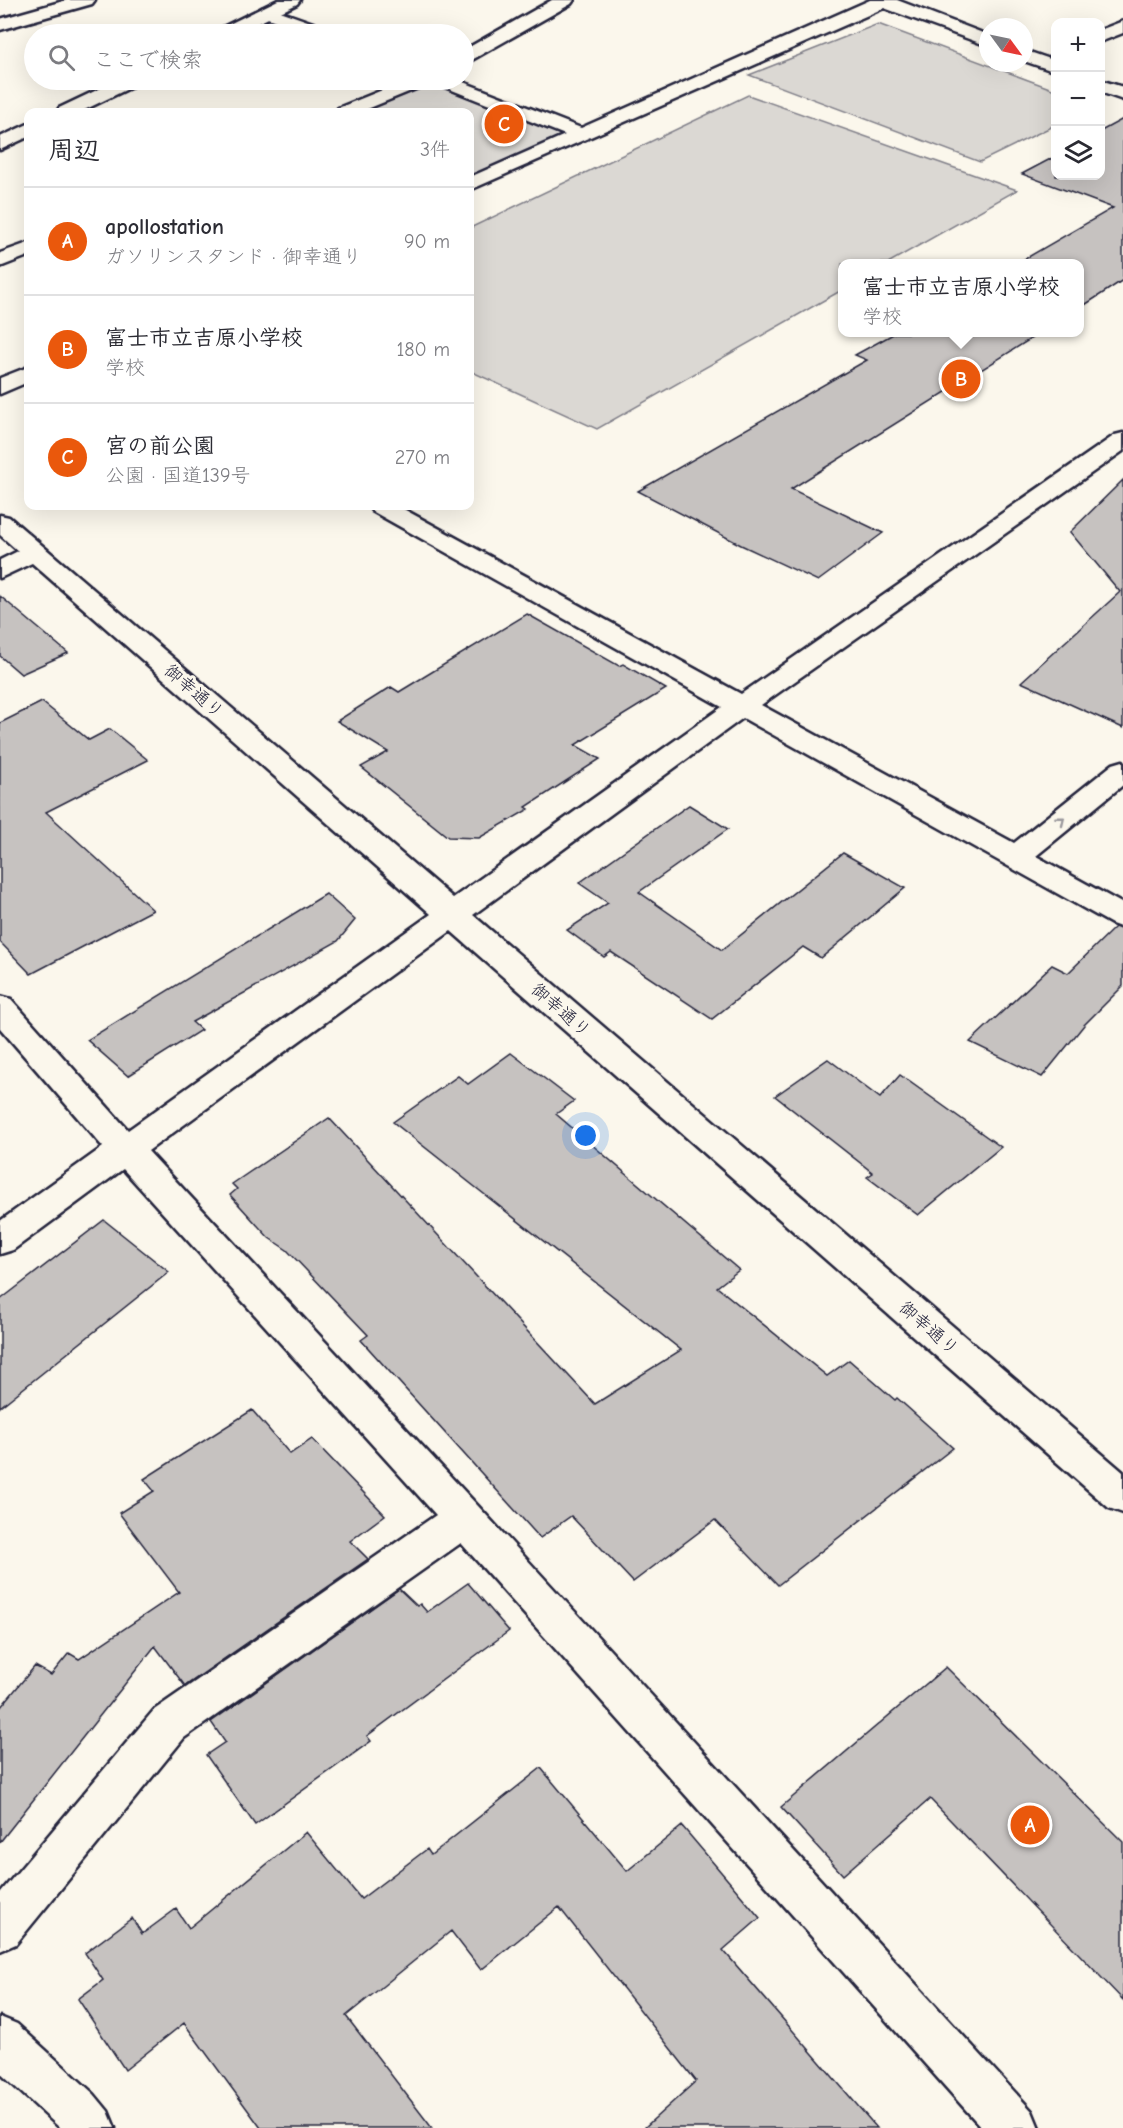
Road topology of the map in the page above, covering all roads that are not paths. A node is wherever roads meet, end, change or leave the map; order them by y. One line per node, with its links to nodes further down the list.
1 (86, 0): 8 (main road)
2 (291, 0): 5 (main road)
3 (565, 0): 12 (main road)
4 (884, 1): 11 (main road); 23 (main road)
5 (268, 12): 6 (main road); 7 (main road)
6 (243, 24)
7 (300, 24)
8 (0, 25)
9 (1123, 26): 10 (main road)
10 (1105, 35)
11 (979, 38)
12 (474, 51)
13 (1033, 58): 14 (main road)
14 (1051, 63)
15 (1105, 87): 19 (main road)
16 (111, 90): 20 (main road)
17 (398, 90): 21 (main road)
18 (468, 90): 23 (main road)
19 (1123, 94)
20 (74, 108)
21 (355, 108)
22 (24, 132): 24 (main road)
23 (581, 135): 25 (main road)
24 (0, 144)
25 (474, 182)
26 (24, 251): 27 (main road)
27 (0, 261)
28 (24, 376): 29 (main road)
29 (0, 387)
30 (1123, 440): 35 (main road)
31 (388, 510): 35 (main road)
32 (0, 522): 33 (main road, 御幸通り)
33 (34, 552): 34 (main road); 38 (main road, 御幸通り)
34 (0, 570)
35 (741, 706): 37 (main road); 38 (main road)
36 (1123, 770): 37 (main road, one-way to 36)
37 (1016, 857): 39 (main road)
38 (451, 915): 41 (main road); 43 (main road, 御幸通り)
39 (1123, 917)
40 (0, 1007): 41 (main road)
41 (125, 1149): 42 (main road); 44 (main road)
42 (0, 1240)
43 (1123, 1496)
44 (464, 1518): 45 (main road); 48 (main road)
45 (0, 1928)
46 (0, 2041): 47 (main road)
47 (91, 2128)
48 (1015, 2128)

